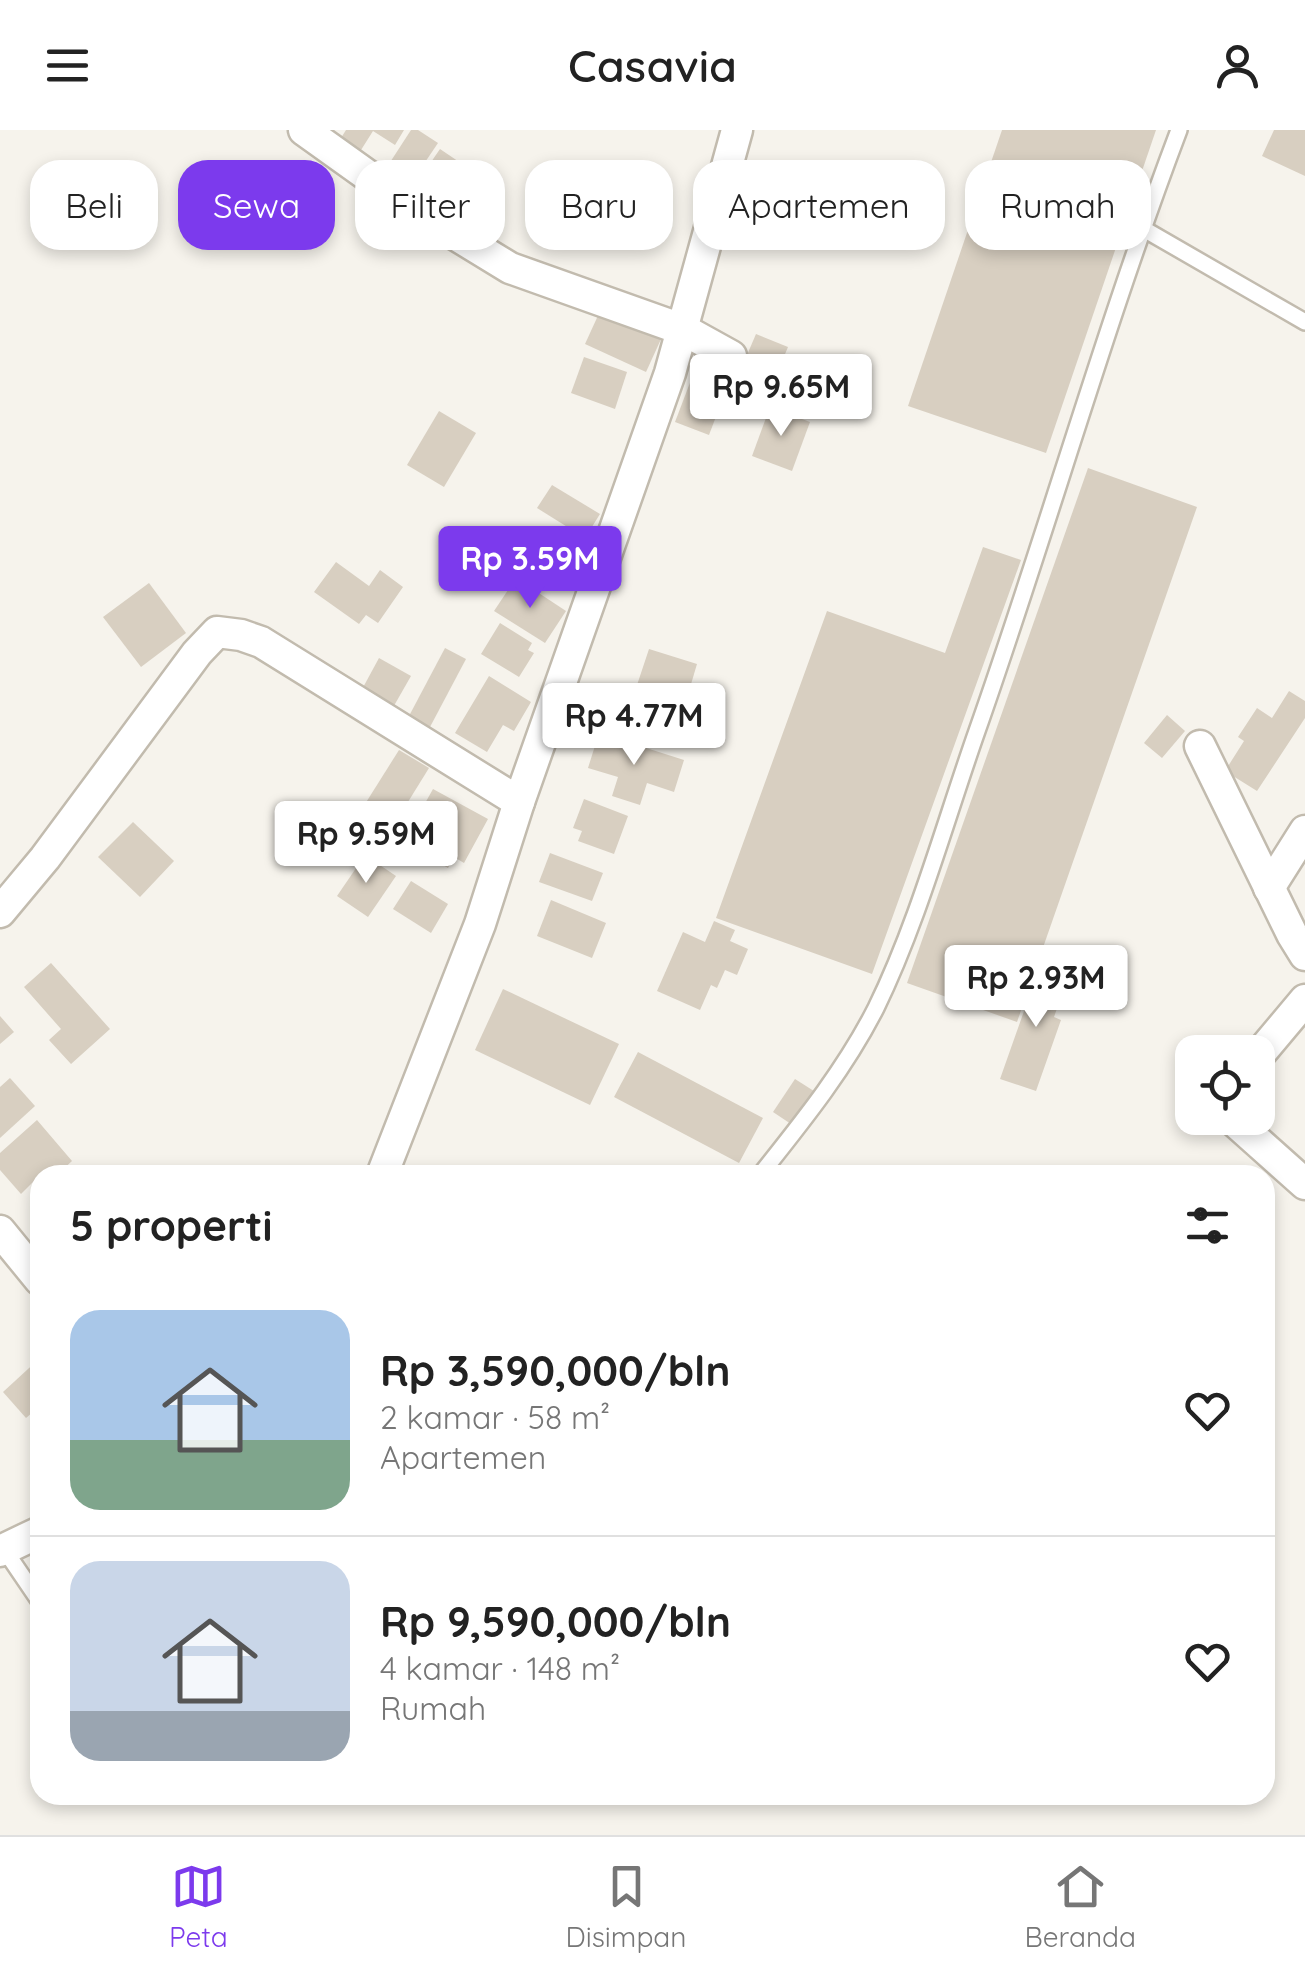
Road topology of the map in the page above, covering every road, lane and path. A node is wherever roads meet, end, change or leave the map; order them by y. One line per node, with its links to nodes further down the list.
1 (304, 130): 8 (street)
2 (738, 130): 8 (street)
3 (1178, 130): 4 (lane)
4 (1151, 204)
5 (1151, 233): 7 (lane)
6 (1135, 250): 20 (lane)
7 (1305, 322)
8 (684, 330): 9 (street); 11 (street)
9 (732, 356)
10 (1200, 746): 13 (street)
11 (519, 802): 14 (street); 19 (street)
12 (1305, 832): 13 (street)
13 (1269, 888): 15 (street)
14 (0, 912)
15 (1305, 954)
16 (1305, 1000): 17 (street)
17 (1275, 1036)
18 (1250, 1135): 21 (street)
19 (386, 1165)
20 (768, 1165)
21 (1305, 1184)
22 (0, 1231): 23 (street)
23 (30, 1268)
24 (30, 1537): 25 (street)
25 (2, 1550): 26 (lane)
26 (30, 1588)

